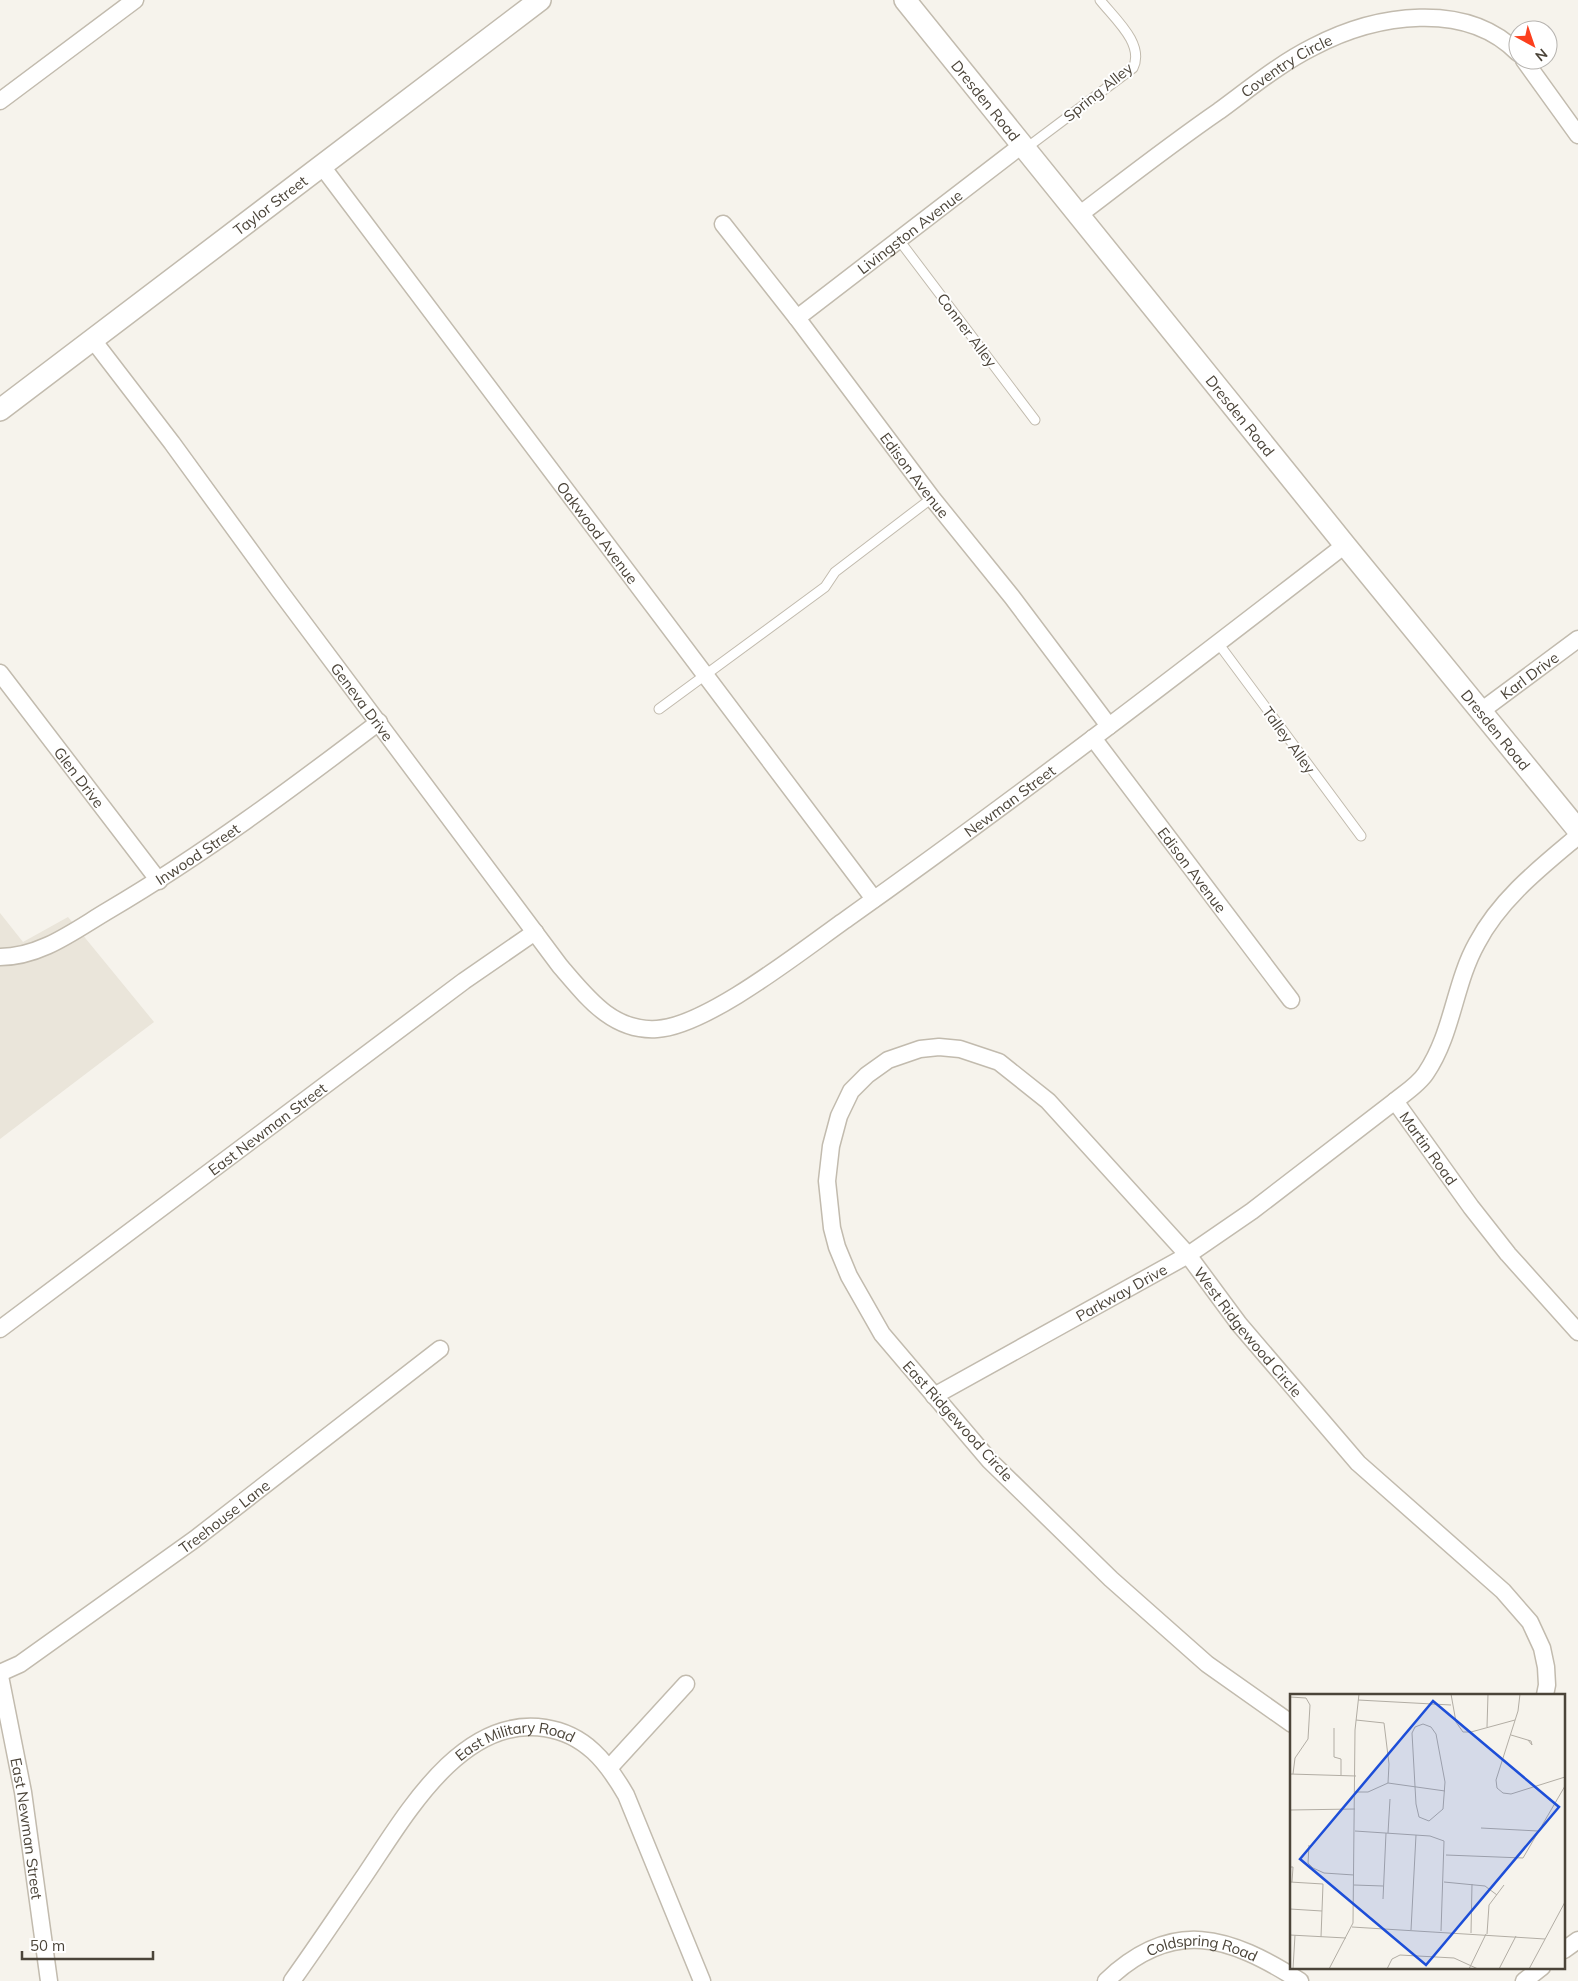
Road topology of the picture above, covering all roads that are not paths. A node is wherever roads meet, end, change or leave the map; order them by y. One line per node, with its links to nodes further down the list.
1 (135, 0): 7 (street)
2 (540, 0): 10 (street, Taylor Street)
3 (905, 0): 9 (street, Dresden Road)
4 (1100, 0): 9 (lane, Spring Alley)
5 (1508, 43): 11 (street, Coventry Circle)
6 (1531, 70): 8 (street)
7 (0, 101)
8 (1578, 135)
9 (1023, 147): 11 (street, Dresden Road); 13 (street, Livingston Avenue)
10 (321, 166): 15 (street, Taylor Street); 23 (street, Oakwood Avenue)
11 (1079, 215): 19 (street, Dresden Road)
12 (722, 224): 14 (street, Edison Avenue)
13 (899, 240): 14 (street, Livingston Avenue); 17 (lane, Conner Alley)
14 (797, 318): 18 (street, Edison Avenue)
15 (93, 340): 16 (street, Taylor Street); 26 (street, Geneva Drive)
16 (0, 410)
17 (1035, 420)
18 (932, 498): 23 (lane); 27 (street, Edison Avenue)
19 (1345, 545): 21 (street, Newman Street); 25 (street, Dresden Road)
20 (1578, 639): 25 (street, Karl Drive)
21 (1218, 643): 27 (street, Newman Street); 30 (lane, Talley Alley)
22 (0, 673): 32 (street, Glen Drive)
23 (705, 677): 24 (lane); 33 (street, Oakwood Avenue)
24 (660, 709)
25 (1481, 711): 29 (street, Dresden Road)
26 (379, 722): 32 (street, Inwood Street); 34 (street, Geneva Drive)
27 (1109, 726): 28 (street, Newman Street)
28 (1093, 738): 33 (street, Newman Street); 36 (street, Edison Avenue)
29 (1578, 830)
30 (1361, 836)
31 (1578, 836): 39 (street, Martin Road)
32 (159, 881): 35 (street, Inwood Street)
33 (874, 899): 37 (street, Newman Street)
34 (535, 932): 37 (street, Geneva Drive); 41 (street, East Newman Street)
35 (0, 957)
36 (1291, 1000)
37 (657, 1029)
38 (888, 1060): 40 (street, West Ridgewood Circle); 44 (street, East Ridgewood Circle)
39 (1395, 1101): 40 (street, Parkway Drive); 42 (street, Martin Road)
40 (1188, 1255): 44 (street, Parkway Drive); 47 (street, West Ridgewood Circle)
41 (0, 1328)
42 (1578, 1332)
43 (440, 1349): 45 (street, Treehouse Lane)
44 (934, 1396): 48 (street, East Ridgewood Circle)
45 (0, 1674): 51 (street, East Newman Street)
46 (686, 1684): 49 (street)
47 (1545, 1694)
48 (1290, 1723)
49 (610, 1767): 52 (street, East Military Road); 53 (street, East Military Road)
50 (1541, 1968): 56 (street)
51 (49, 1981)
52 (292, 1981)
53 (702, 1981)
54 (1106, 1981): 55 (street, Coldspring Road)
55 (1300, 1981)
56 (1524, 1981)

